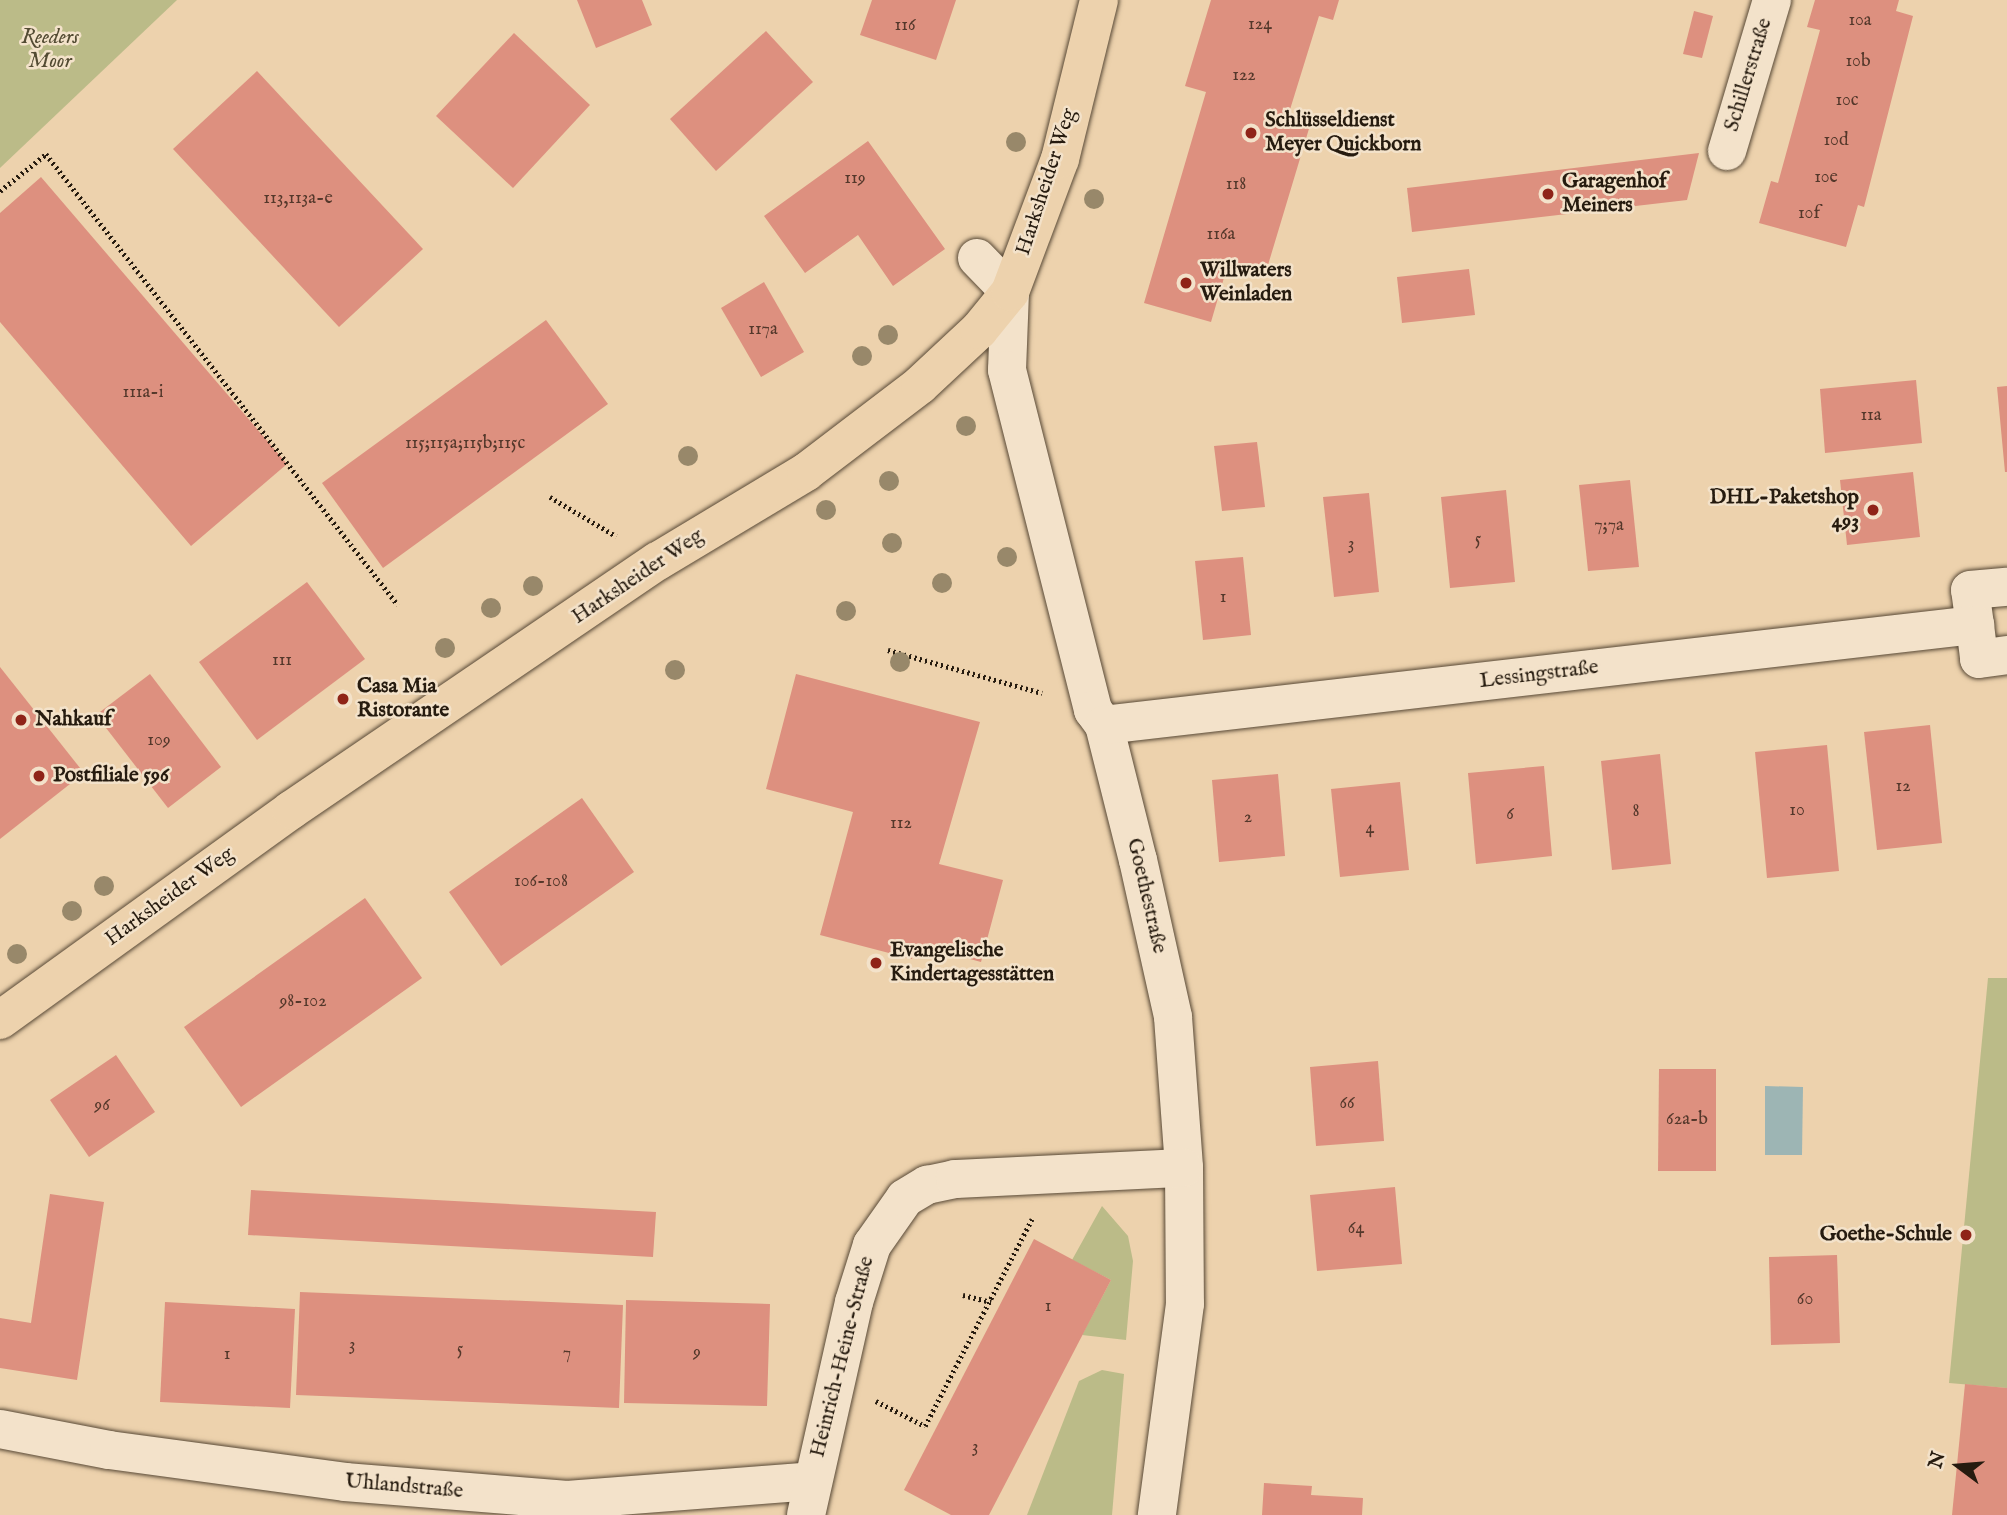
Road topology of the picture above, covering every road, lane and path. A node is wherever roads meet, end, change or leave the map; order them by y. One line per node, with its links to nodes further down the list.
1 (1099, 0): 6 (main road, Harksheider Weg)
2 (1772, 0): 3 (street, Schillerstraße)
3 (1727, 151)
4 (0, 191): 10 (path)
5 (977, 258): 6 (street)
6 (1010, 292): 8 (main road, Harksheider Weg); 14 (street, Goethestraße)
7 (550, 497): 8 (path)
8 (658, 561): 15 (main road, Harksheider Weg)
9 (2007, 587): 11 (street)
10 (398, 605)
11 (1975, 625): 13 (street); 14 (street, Lessingstraße)
12 (888, 650): 14 (path)
13 (2007, 655)
14 (1098, 718): 16 (street, Goethestraße)
15 (0, 1020)
16 (1184, 1168): 17 (street, Heinrich-Heine-Straße); 23 (street, Goethestraße)
17 (1038, 1173): 19 (path); 20 (street, Heinrich-Heine-Straße)
18 (963, 1295): 19 (path)
19 (991, 1302): 20 (path)
20 (834, 1378): 22 (street, Heinrich-Heine-Straße)
21 (0, 1429): 22 (street, Uhlandstraße)
22 (809, 1498)
23 (1157, 1515)

